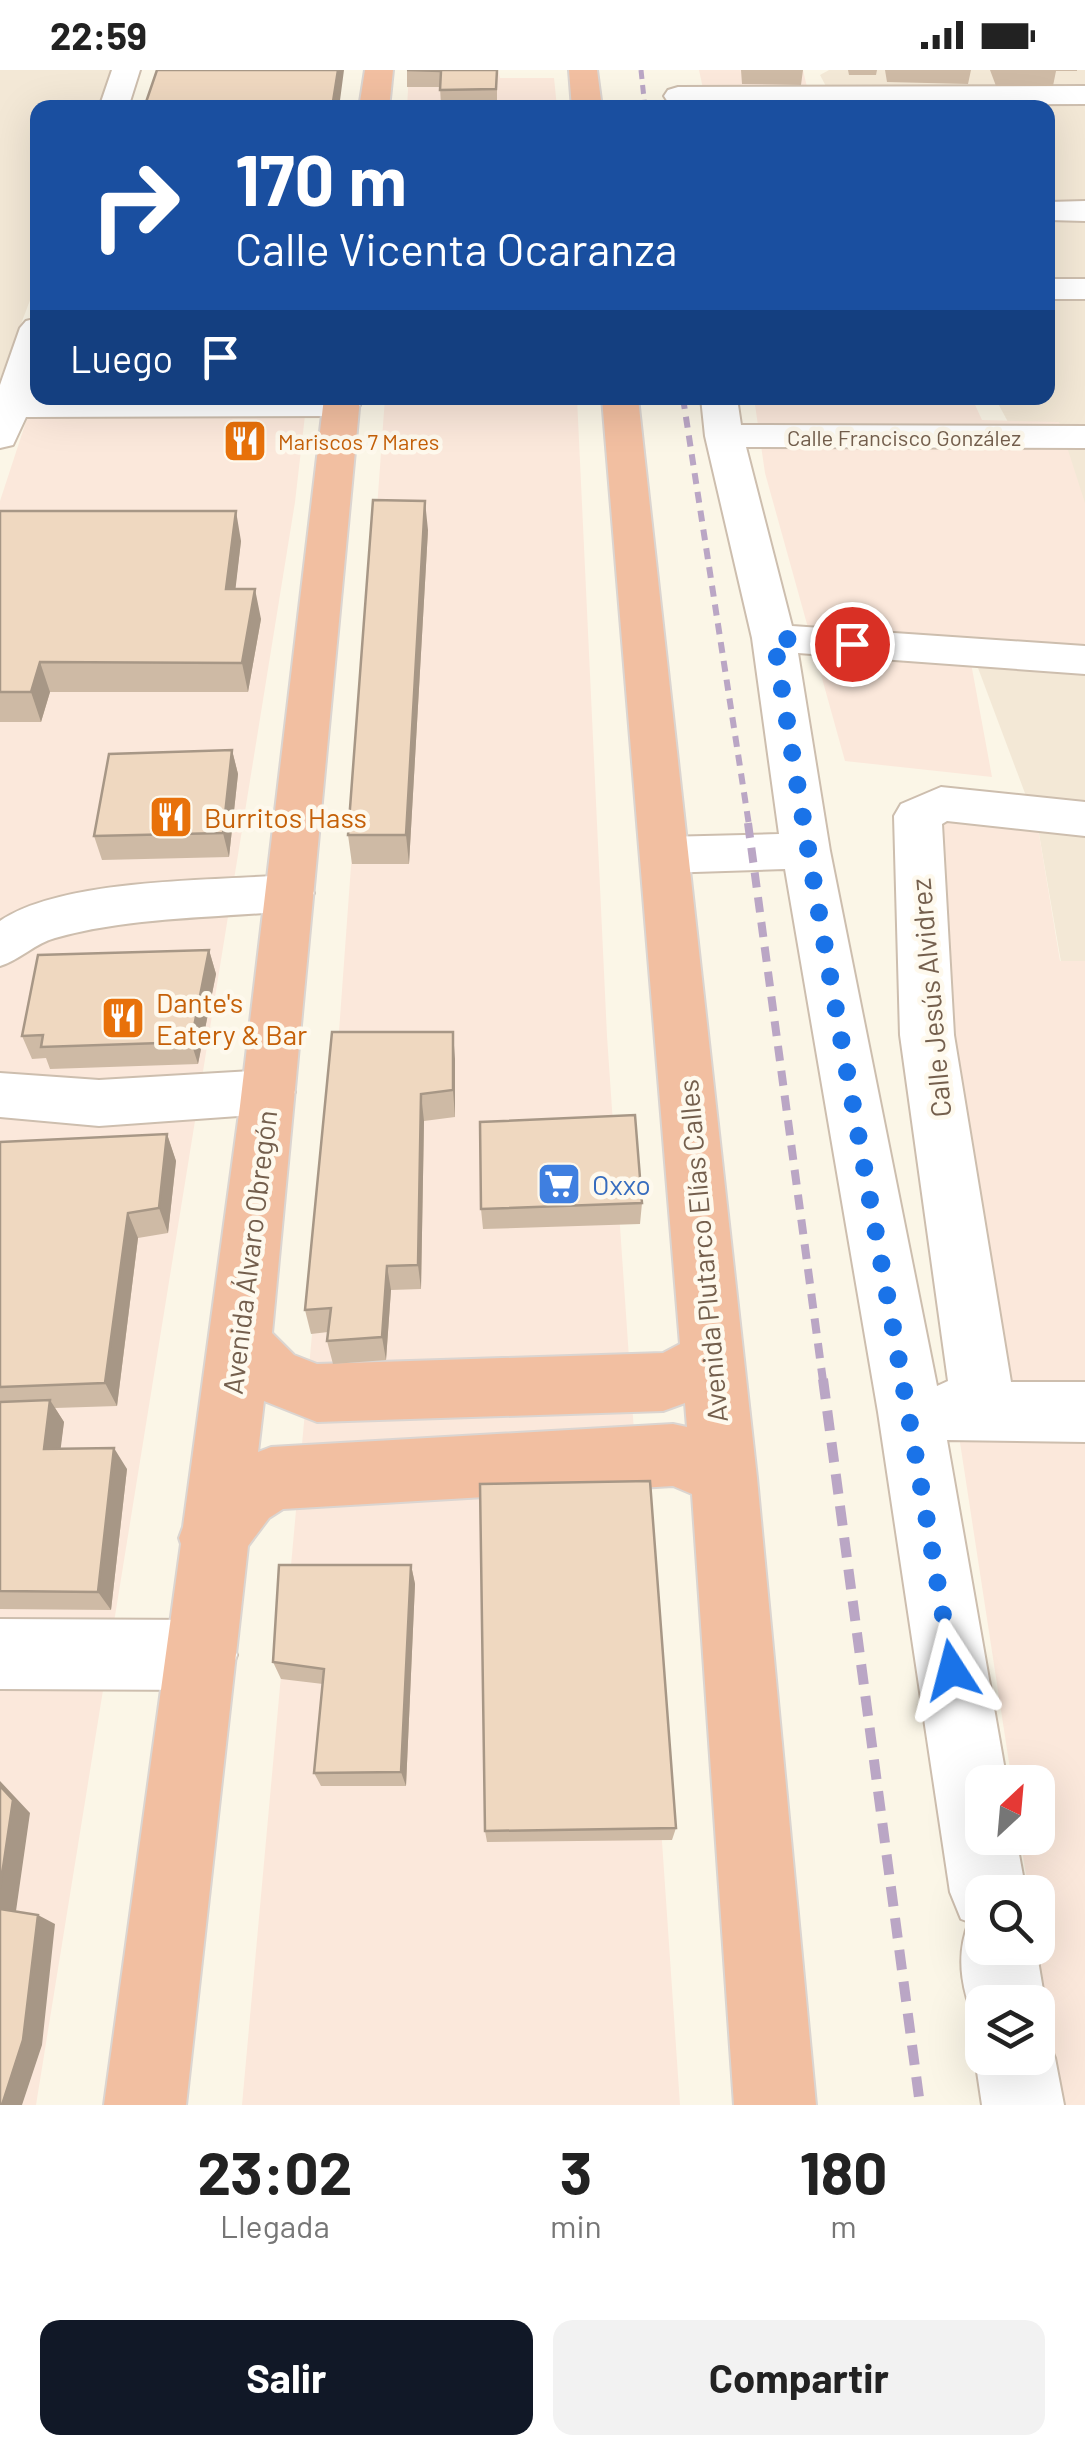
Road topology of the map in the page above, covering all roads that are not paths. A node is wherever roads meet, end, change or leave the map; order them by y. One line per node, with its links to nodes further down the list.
1 (126, 70): 7 (street)
2 (379, 70): 8 (highway)
3 (583, 70): 9 (highway)
4 (613, 70): 10 (highway)
5 (678, 91): 11 (street)
6 (1085, 95): 12 (street)
7 (116, 100)
8 (375, 100)
9 (585, 100)
10 (611, 100)
11 (898, 100)
12 (950, 100)
13 (1055, 211): 14 (street)
14 (1085, 211)
15 (1055, 290): 16 (street)
16 (1085, 290)
17 (30, 349): 21 (street)
18 (251, 405): 21 (street)
19 (341, 405): 29 (highway, Avenida Álvaro Obregón)
20 (621, 405): 28 (highway, Avenida Plutarco Elías Calles)
21 (4, 416)
22 (721, 417): 23 (street, Calle Francisco González); 24 (street)
23 (1085, 437)
24 (774, 638): 25 (street); 27 (street)
25 (1085, 660)
26 (1085, 819): 35 (street, Calle Jesús Alvidrez)
27 (806, 851): 28 (street); 36 (street)
28 (664, 854): 34 (highway, Avenida Plutarco Elías Calles)
29 (289, 893): 30 (street); 31 (highway, Avenida Álvaro Obregón)
30 (0, 947)
31 (268, 1092): 32 (street); 33 (highway, Avenida Álvaro Obregón)
32 (0, 1094)
33 (240, 1343): 34 (highway); 39 (highway, Avenida Álvaro Obregón)
34 (712, 1354): 38 (highway, Avenida Plutarco Elías Calles)
35 (984, 1410): 36 (street); 37 (street)
36 (910, 1412): 42 (street)
37 (1085, 1412)
38 (724, 1478): 39 (highway); 45 (highway, Avenida Plutarco Elías Calles)
39 (212, 1538): 41 (highway, Avenida Álvaro Obregón)
40 (0, 1654): 41 (street)
41 (202, 1655): 44 (highway, Avenida Álvaro Obregón)
42 (985, 1875)
43 (1018, 2075): 46 (street)
44 (139, 2092)
45 (774, 2105)
46 (1023, 2105)

